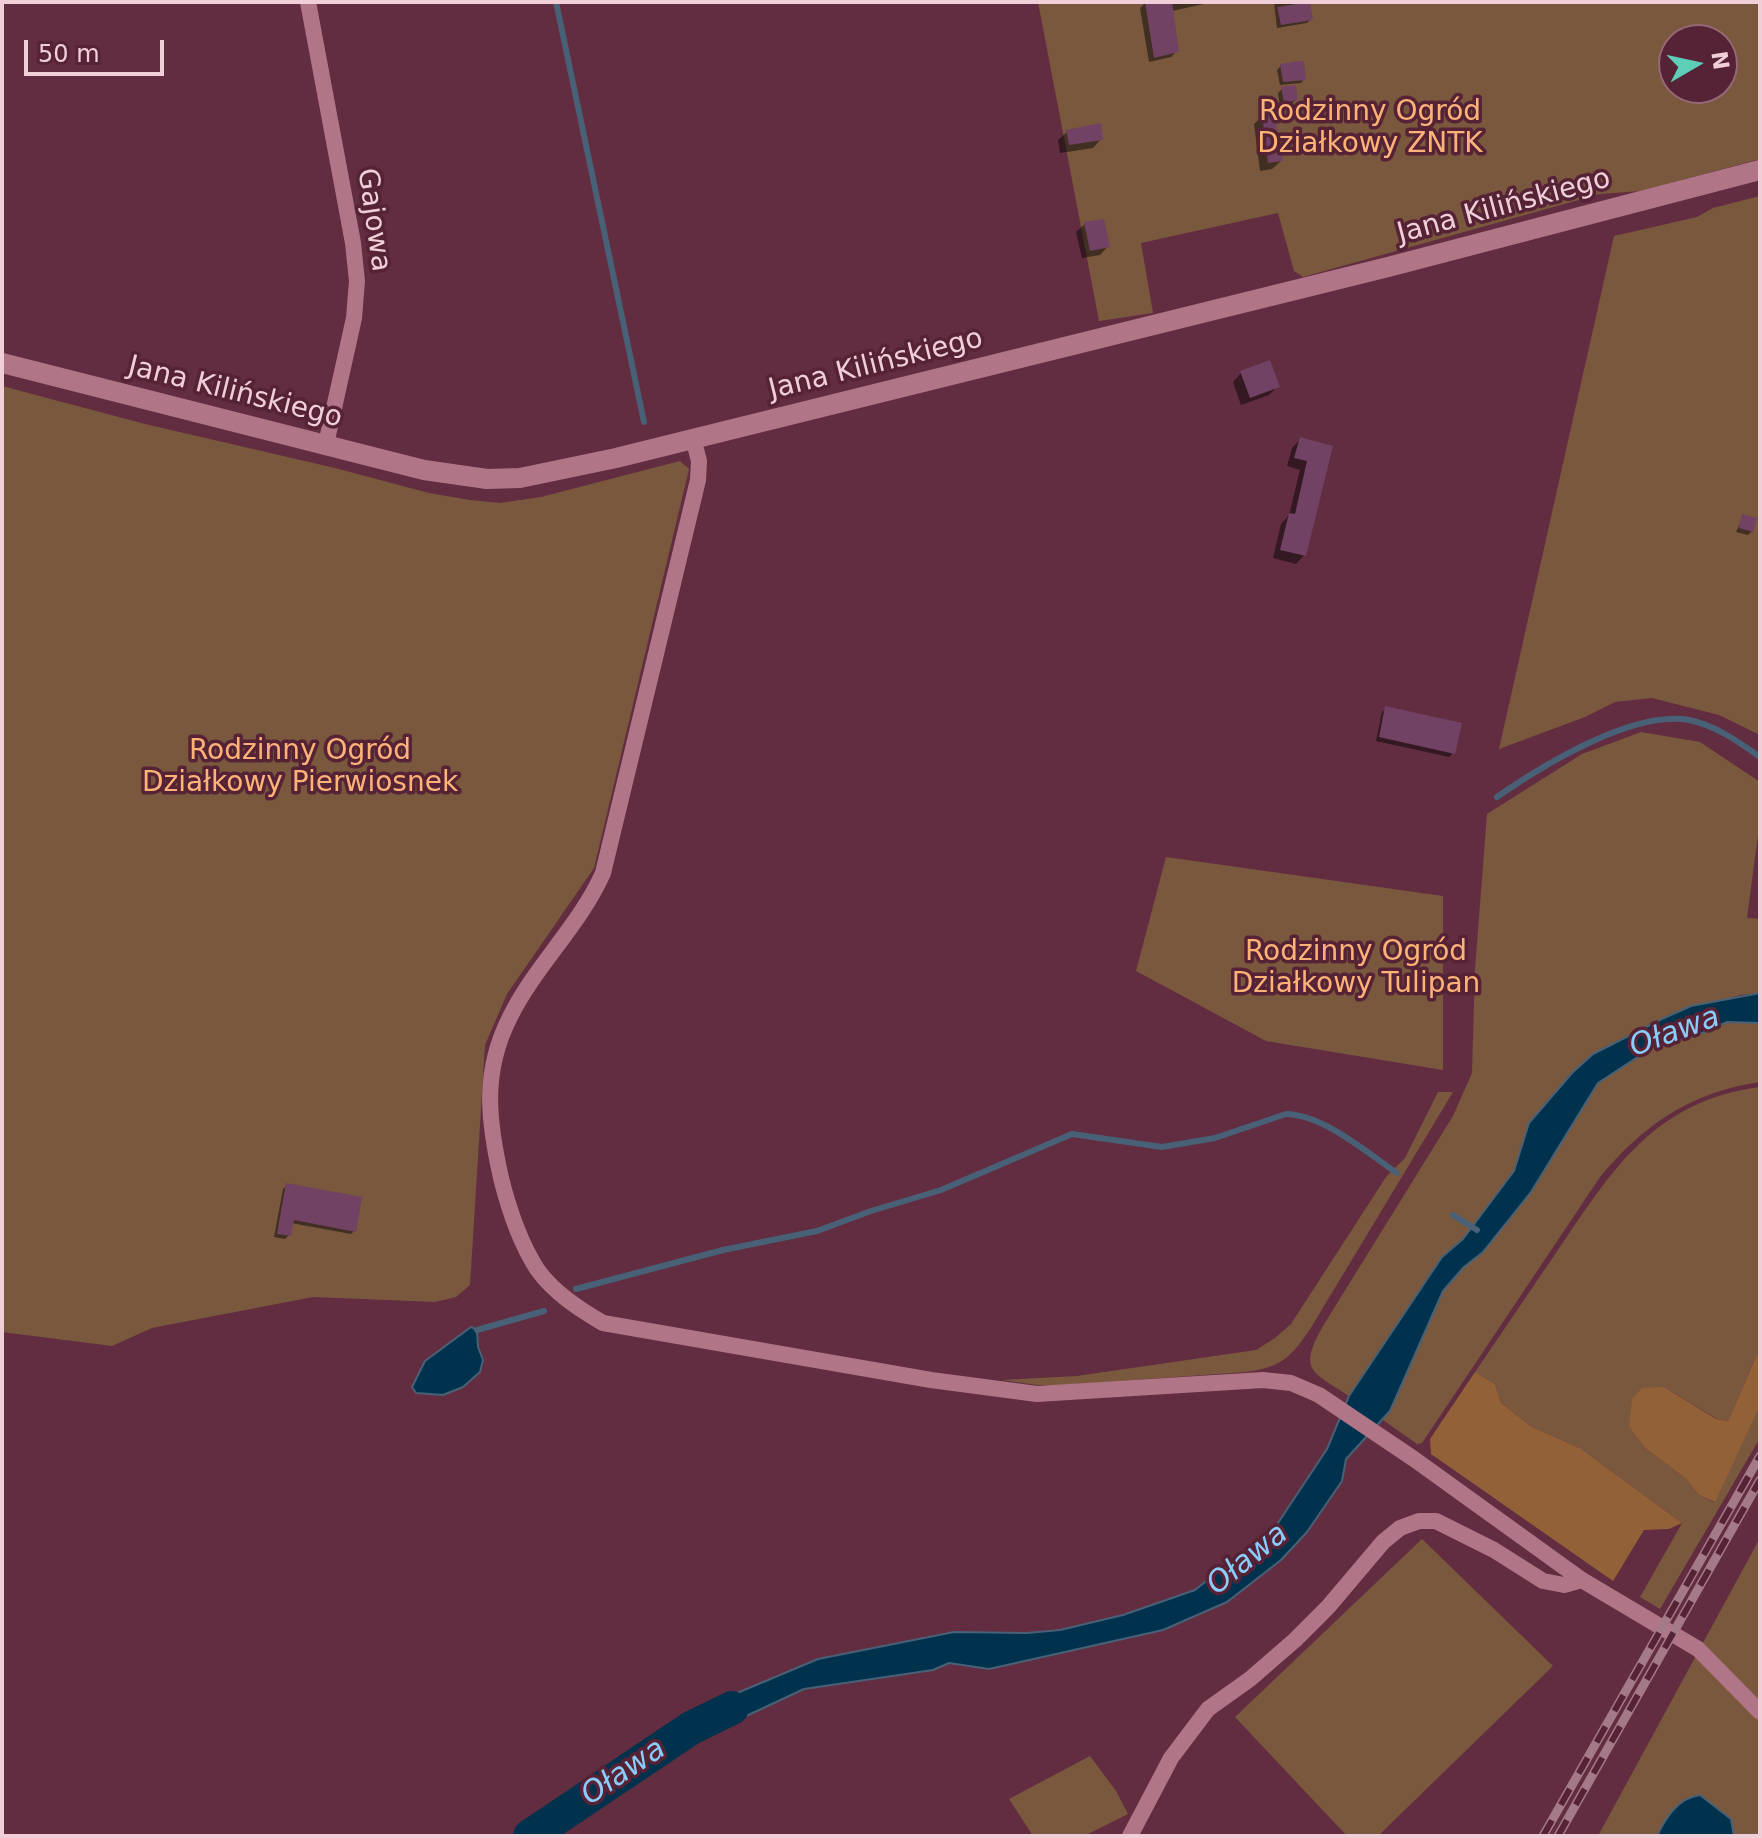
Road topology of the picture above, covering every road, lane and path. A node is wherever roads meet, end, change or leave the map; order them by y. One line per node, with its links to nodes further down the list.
1 (308, 2): 5 (street, Gajowa)
2 (1760, 170): 4 (street, Jana Kilińskiego)
3 (2, 363): 5 (street, Jana Kilińskiego)
4 (693, 438): 5 (street, Jana Kilińskiego); 6 (street)
5 (326, 444)
6 (1589, 1584): 7 (street); 8 (street)
7 (1760, 1712)
8 (1130, 1836)

